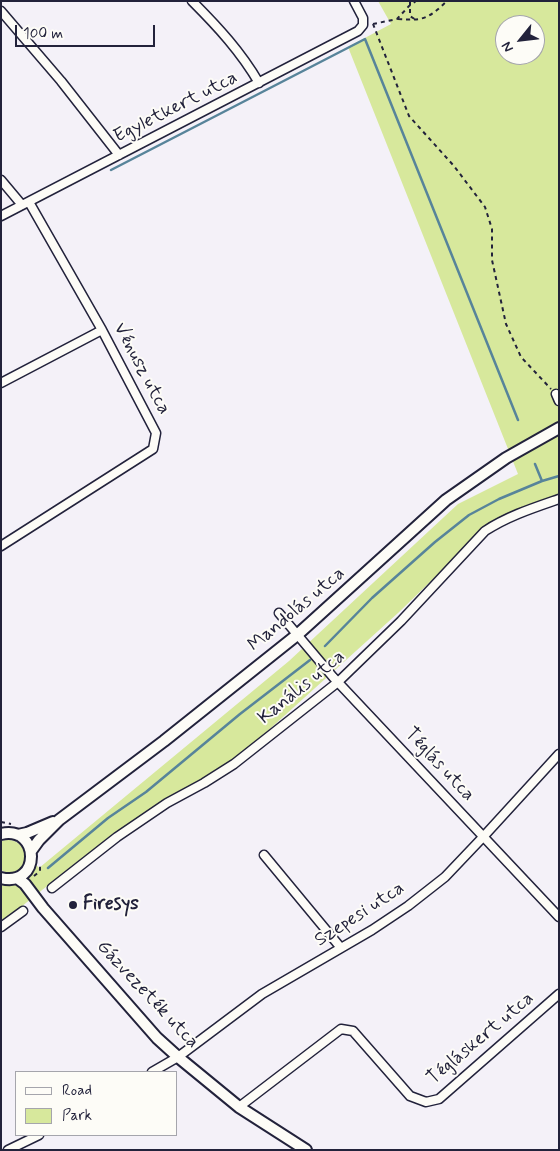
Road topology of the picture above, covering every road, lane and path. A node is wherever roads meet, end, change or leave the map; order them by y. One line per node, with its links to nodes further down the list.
1 (192, 1): 10 (street)
2 (354, 1): 10 (street, Egyletkert utca)
3 (410, 1): 6 (path)
4 (416, 1): 6 (path)
5 (447, 1): 9 (path)
6 (409, 6): 8 (path); 9 (path)
7 (1, 11): 11 (street)
8 (397, 20): 9 (path); 17 (path)
9 (416, 20)
10 (259, 84): 11 (street, Egyletkert utca)
11 (119, 155): 13 (street, Egyletkert utca)
12 (1, 180): 13 (street, Vénusz utca)
13 (26, 204): 14 (street, Egyletkert utca); 15 (street, Vénusz utca)
14 (1, 216)
15 (102, 330): 16 (street); 20 (street, Vénusz utca)
16 (1, 383)
17 (557, 398)
18 (559, 428): 22 (street, Mandolás utca)
19 (559, 500): 23 (street, Kanális utca)
20 (1, 546)
21 (279, 613): 22 (street, Téglás utca)
22 (297, 635): 23 (street, Téglás utca); 25 (street, Mandolás utca)
23 (338, 682): 28 (street, Téglás utca); 34 (street, Kanális utca)
24 (559, 754): 28 (street, Szepesi utca)
25 (59, 820): 27 (street, Mandolás utca); 29 (street, Mandolás utca)
26 (2, 834): 27 (street)
27 (18, 835): 29 (street)
28 (484, 836): 37 (street, Téglás utca); 39 (street, Szepesi utca)
29 (31, 851): 31 (street, Gázvezeték utca)
30 (264, 855): 39 (street)
31 (30, 865): 33 (street); 35 (street, Gázvezeték utca)
32 (1, 878): 33 (street)
33 (17, 878): 35 (street, Gázvezeték utca)
34 (52, 888)
35 (43, 908): 41 (street, Gázvezeték utca)
36 (23, 911): 38 (street)
37 (559, 917)
38 (1, 927)
39 (341, 948): 41 (street, Szepesi utca)
40 (559, 994): 43 (street, Tégláskert utca)
41 (178, 1057): 42 (street, Szepesi utca); 43 (street, Gázvezeték utca)
42 (154, 1071)
43 (239, 1106): 46 (street, Gázvezeték utca)
44 (37, 1136): 45 (street)
45 (8, 1150)
46 (306, 1150)

